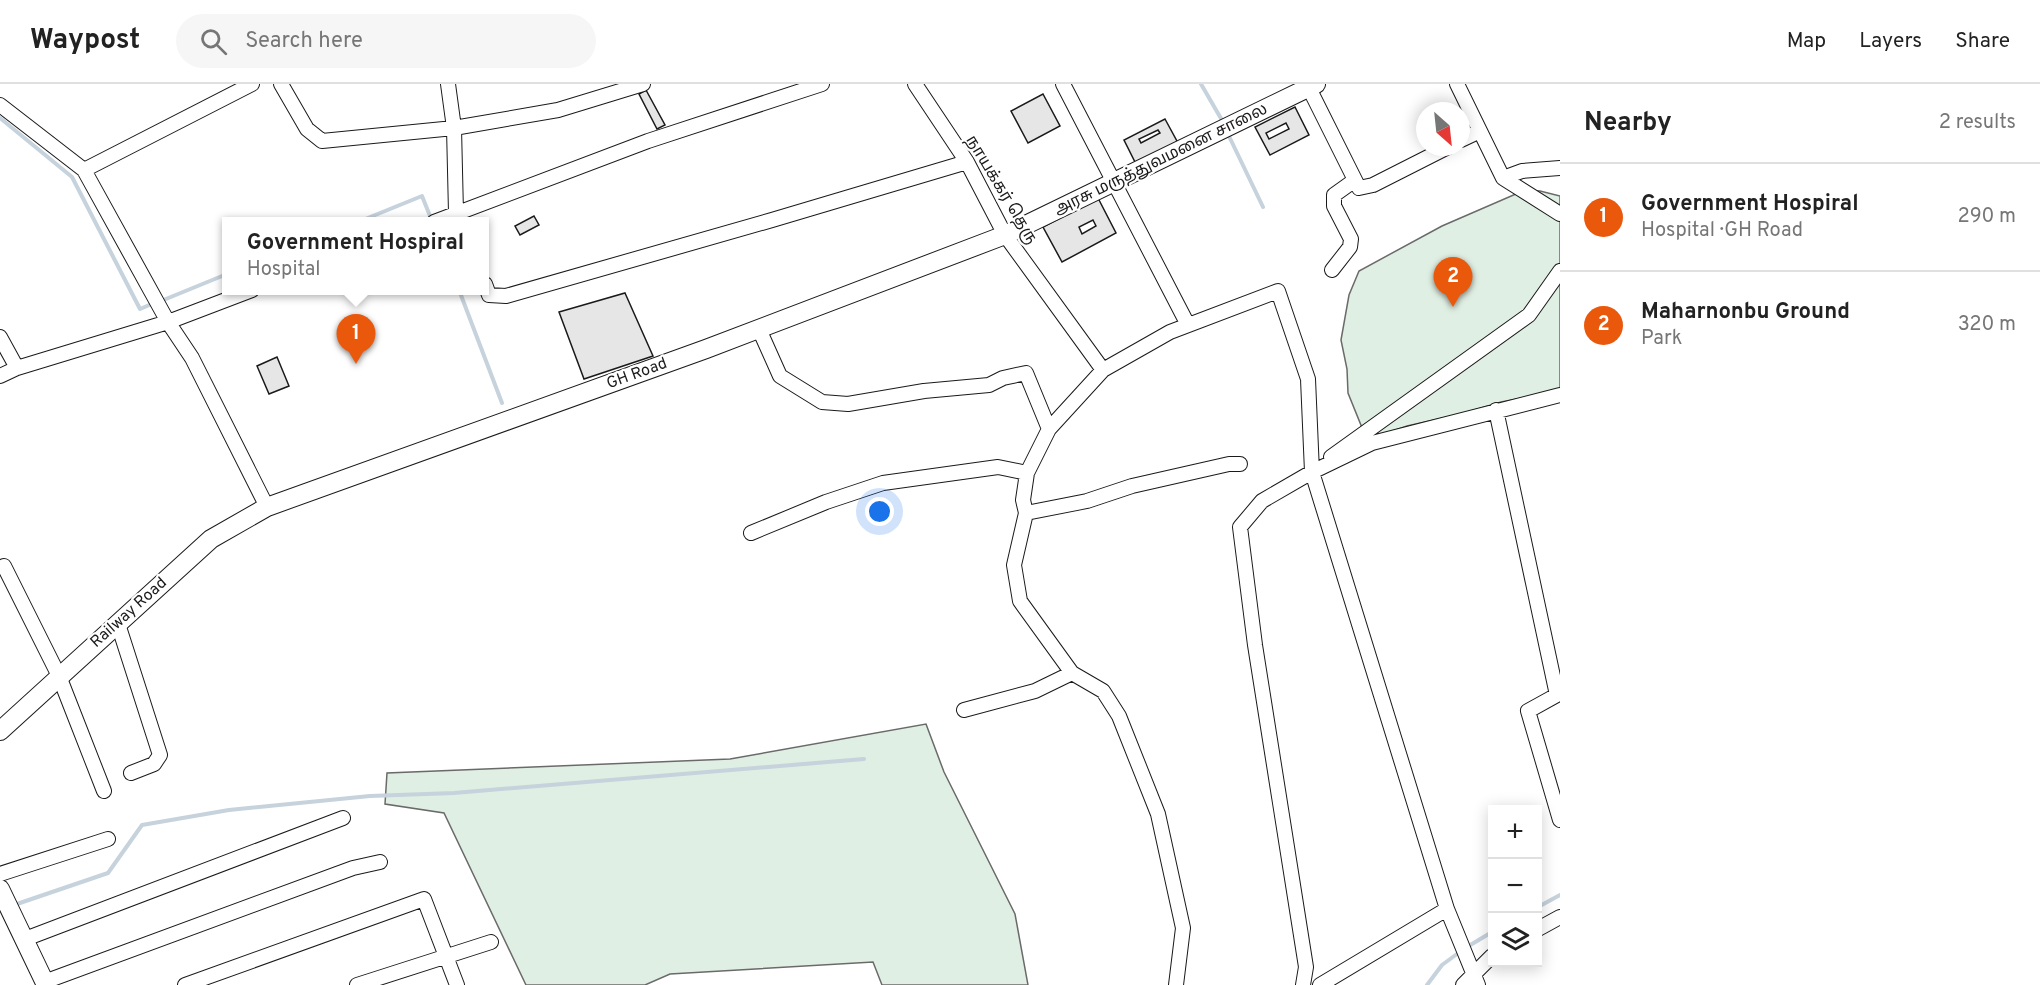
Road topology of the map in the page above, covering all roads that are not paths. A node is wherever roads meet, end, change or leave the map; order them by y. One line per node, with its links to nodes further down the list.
1 (252, 84): 17 (street)
2 (281, 84): 11 (street)
3 (448, 84): 11 (street)
4 (643, 84): 11 (street)
5 (822, 84): 22 (street)
6 (915, 84): 15 (street, நாயக்கர் தெரு)
7 (1063, 84): 20 (street)
8 (1457, 84): 12 (street)
9 (1311, 85): 19 (street); 20 (main road, அரசு மருத்துவமனை சாலை)
10 (0, 105): 17 (street)
11 (454, 128): 22 (street)
12 (1480, 131): 13 (street); 18 (street)
13 (1470, 136)
14 (1430, 156): 19 (street)
15 (967, 162): 23 (street, நாயக்கர் தெரு); 27 (street)
16 (1560, 168): 18 (street)
17 (84, 170): 28 (street)
18 (1503, 178): 21 (street)
19 (1355, 180): 24 (street)
20 (1114, 183): 23 (main road, அரசு மருத்துவமனை சாலை); 29 (street)
21 (1560, 214)
22 (458, 217)
23 (1005, 235): 30 (main road, GH Road); 33 (street, நாயக்கர் தெரு)
24 (1332, 270)
25 (1560, 271): 39 (street)
26 (241, 295): 28 (street)
27 (489, 295)
28 (168, 322): 32 (street); 41 (street)
29 (1188, 325): 33 (street); 39 (street)
30 (759, 329): 37 (street); 41 (main road, GH Road)
31 (0, 337): 32 (street)
32 (17, 368): 34 (street)
33 (1103, 369): 37 (street)
34 (0, 376)
35 (1560, 395): 36 (street)
36 (1496, 410): 39 (street); 53 (street)
37 (1049, 429): 40 (street)
38 (1240, 464): 42 (street)
39 (1312, 472): 58 (street); 71 (street)
40 (1027, 473): 42 (street); 43 (street)
41 (267, 507): 45 (main road, Railway Road)
42 (1026, 513): 46 (street)
43 (751, 533)
44 (4, 566): 47 (street)
45 (118, 624): 47 (main road, Railway Road); 50 (street)
46 (1072, 673): 48 (street); 70 (street)
47 (59, 676): 49 (main road, Railway Road); 51 (street)
48 (964, 710)
49 (0, 731)
50 (131, 773)
51 (104, 791)
52 (343, 818): 61 (street)
53 (1560, 820)
54 (108, 839): 56 (street)
55 (380, 862): 66 (street)
56 (0, 874)
57 (0, 889): 61 (main road)
58 (1447, 909): 65 (street); 72 (street)
59 (1560, 917): 60 (street)
60 (1542, 927)
61 (25, 939): 66 (main road)
62 (491, 942): 63 (street)
63 (447, 956): 67 (street); 68 (street); 69 (street)
64 (1488, 962): 65 (street)
65 (1476, 979): 73 (street)
66 (45, 984)
67 (185, 985)
68 (357, 985)
69 (457, 985)
70 (1176, 985)
71 (1303, 985)
72 (1320, 985)
73 (1463, 985)

